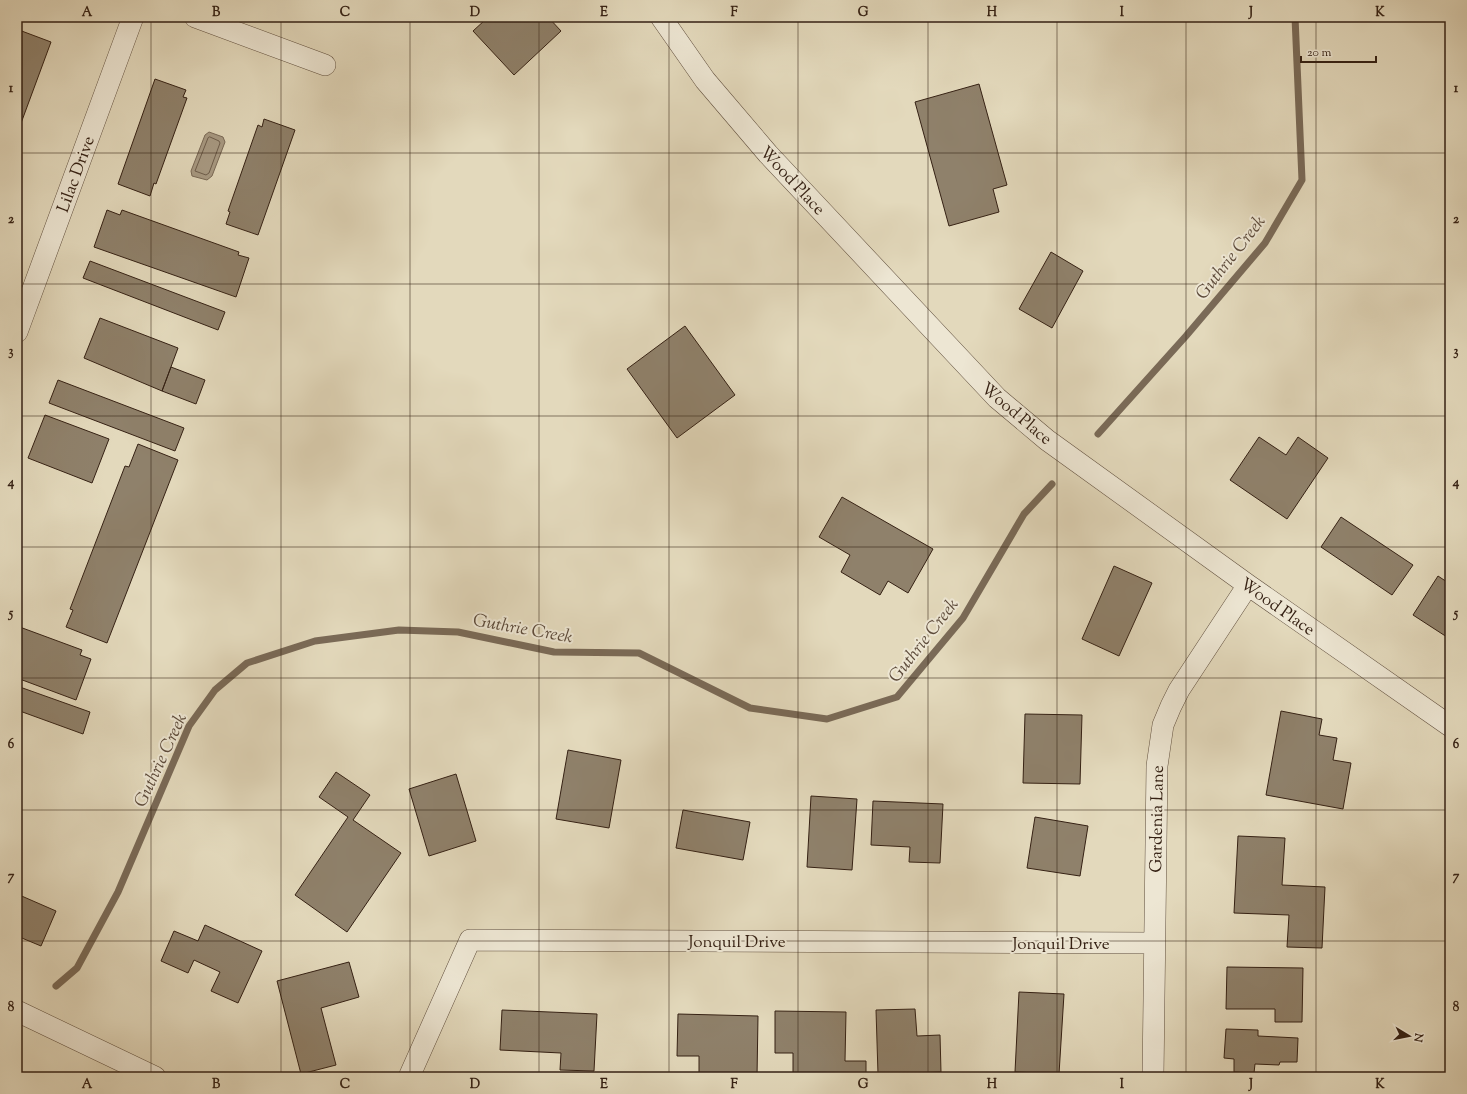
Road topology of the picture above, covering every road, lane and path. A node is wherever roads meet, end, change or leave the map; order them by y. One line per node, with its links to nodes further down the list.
1 (133, 17): 5 (street, Lilac Drive)
2 (195, 17): 4 (street)
3 (661, 17): 6 (street, Wood Place)
4 (325, 65)
5 (17, 332)
6 (1248, 585): 7 (street, Wood Place); 8 (street, Gardenia Lane)
7 (1450, 726)
8 (1154, 943): 11 (street, Jonquil Drive); 12 (street, Gardenia Lane)
9 (17, 1011): 10 (street)
10 (155, 1077)
11 (409, 1077)
12 (1153, 1077)

